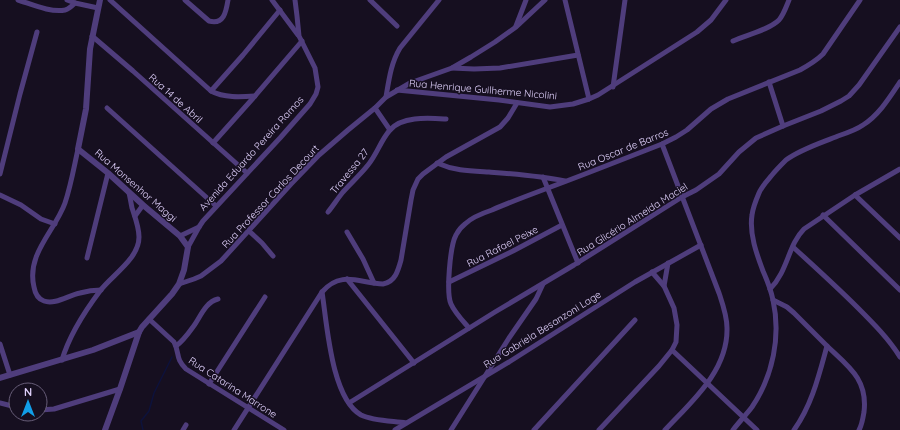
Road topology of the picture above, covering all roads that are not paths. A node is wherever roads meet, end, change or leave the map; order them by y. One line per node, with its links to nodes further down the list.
1 (18, 0): 19 (street)
2 (32, 0): 19 (street)
3 (67, 0): 20 (street)
4 (100, 0): 21 (street)
5 (110, 0): 37 (street)
6 (185, 0): 7 (street)
7 (228, 0)
8 (272, 0): 22 (street)
9 (294, 0): 28 (street, Avenida Eduardo Pereira Ramos)
10 (370, 0): 23 (street)
11 (439, 0): 39 (street)
12 (526, 0): 24 (street)
13 (545, 0): 24 (street)
14 (565, 0): 31 (street)
15 (625, 0): 35 (street)
16 (726, 0): 35 (street, Rua Henrique Guilherme Nicolini)
17 (789, 0): 30 (street)
18 (860, 0): 33 (street, Rua Oscar de Barros)
19 (25, 3): 20 (street)
20 (75, 3): 21 (street)
21 (98, 8): 27 (street)
22 (280, 10): 28 (street); 37 (street)
23 (397, 26)
24 (516, 27): 32 (street)
25 (900, 27): 45 (street, Rua Glicério Almeida Maciel)
26 (37, 32): 54 (street)
27 (92, 36): 47 (street, Rua 14 de Abril); 49 (street)
28 (299, 36): 29 (street, Avenida Eduardo Pereira Ramos)
29 (302, 41): 38 (street); 53 (street, Avenida Eduardo Pereira Ramos)
30 (733, 41)
31 (578, 55): 32 (street); 40 (street)
32 (452, 68): 36 (street, Rua Professor Carlos Decourt)
33 (769, 82): 45 (street); 48 (street, Rua Oscar de Barros)
34 (900, 82): 88 (street)
35 (613, 87): 40 (street, Rua Henrique Guilherme Nicolini)
36 (396, 90): 39 (street, Rua Professor Carlos Decourt); 41 (street, Rua Henrique Guilherme Nicolini)
37 (211, 91): 38 (street)
38 (255, 96): 47 (street)
39 (386, 97): 43 (street, Rua Professor Carlos Decourt)
40 (590, 99): 41 (street, Rua Henrique Guilherme Nicolini)
41 (517, 103): 50 (street)
42 (107, 108): 63 (street)
43 (375, 108): 46 (street); 70 (street, Rua Professor Carlos Decourt)
44 (446, 119): 46 (street)
45 (784, 126): 61 (street, Rua Glicério Almeida Maciel)
46 (390, 130): 64 (street, Travessa 27)
47 (213, 143): 53 (street, Rua 14 de Abril)
48 (662, 144): 56 (street, Rua Oscar de Barros); 61 (street)
49 (78, 149): 52 (street, Rua Monsenhor Maggi); 67 (street)
50 (437, 163): 55 (street); 84 (street)
51 (900, 169): 60 (street)
52 (108, 173): 58 (street, Rua Monsenhor Maggi); 78 (street)
53 (247, 173): 63 (street, Avenida Eduardo Pereira Ramos)
54 (0, 174)
55 (543, 177): 56 (street); 57 (street)
56 (566, 181): 57 (street, Rua Oscar de Barros)
57 (547, 188): 68 (street); 83 (street, Rua Oscar de Barros)
58 (129, 192): 62 (street, Rua Monsenhor Maggi); 66 (street)
59 (0, 195): 67 (street)
60 (855, 195): 65 (street); 73 (street)
61 (682, 197): 74 (street); 79 (street, Rua Glicério Almeida Maciel)
62 (143, 205): 66 (street); 72 (street, Rua Monsenhor Maggi)
63 (216, 206): 69 (street, Avenida Eduardo Pereira Ramos)
64 (328, 212)
65 (823, 215): 76 (street); 90 (street)
66 (135, 216): 89 (street)
67 (55, 224): 89 (street)
68 (562, 226): 79 (street); 83 (street, Rua Rafael Peixe)
69 (199, 227): 72 (street, Avenida Eduardo Pereira Ramos); 75 (street, Avenida Eduardo Pereira Ramos)
70 (249, 231): 77 (street); 85 (street, Rua Professor Carlos Decourt)
71 (348, 232): 84 (street)
72 (180, 236): 75 (street)
73 (900, 238)
74 (700, 245): 80 (street, Rua Gabriela Besanzoni Lage); 110 (street)
75 (188, 247): 85 (street, Avenida Eduardo Pereira Ramos)
76 (793, 247): 88 (street); 103 (street)
77 (273, 256)
78 (87, 258)
79 (578, 263): 86 (street, Rua Glicério Almeida Maciel)
80 (668, 263): 81 (street, Rua Gabriela Besanzoni Lage); 87 (street)
81 (652, 272): 87 (street); 107 (street, Rua Gabriela Besanzoni Lage)
82 (347, 278): 84 (street); 91 (street); 105 (street)
83 (449, 282): 97 (street, Rua Oscar de Barros)
84 (374, 283)
85 (179, 284): 95 (street, Avenida Eduardo Pereira Ramos)
86 (543, 284): 97 (street, Rua Glicério Almeida Maciel); 107 (street)
87 (664, 286): 102 (street)
88 (770, 289): 94 (street)
89 (101, 290): 104 (street)
90 (900, 290)
91 (322, 292): 112 (street); 113 (street)
92 (265, 297): 109 (street)
93 (218, 299): 100 (street)
94 (773, 300): 101 (street); 115 (street)
95 (148, 319): 98 (street, Avenida Eduardo Pereira Ramos); 100 (street, Rua Catarina Marrone)
96 (635, 320): 122 (street)
97 (469, 328): 105 (street, Rua Glicério Almeida Maciel)
98 (139, 332): 104 (street); 111 (street, Avenida Eduardo Pereira Ramos)
99 (0, 344): 106 (street)
100 (176, 346): 109 (street, Rua Catarina Marrone)
101 (827, 346): 127 (street); 128 (street)
102 (672, 350): 110 (street); 123 (street)
103 (900, 358)
104 (62, 360): 106 (street)
105 (414, 363): 112 (street, Rua Glicério Almeida Maciel)
106 (10, 375): 108 (street)
107 (486, 375): 116 (street, Rua Gabriela Besanzoni Lage); 121 (street)
108 (0, 378)
109 (209, 384): 113 (street, Rua Catarina Marrone)
110 (707, 384): 115 (street); 124 (street)
111 (120, 389): 114 (street); 117 (street, Avenida Eduardo Pereira Ramos)
112 (349, 403): 116 (street)
113 (248, 408): 118 (street); 119 (street, Rua Catarina Marrone)
114 (48, 409)
115 (744, 417): 125 (street); 126 (street)
116 (406, 423): 120 (street, Rua Gabriela Besanzoni Lage)
117 (105, 430)
118 (234, 430)
119 (284, 430)
120 (395, 430)
121 (450, 430)
122 (534, 430)
123 (599, 430)
124 (665, 430)
125 (733, 430)
126 (757, 430)
127 (794, 430)
128 (859, 430)

